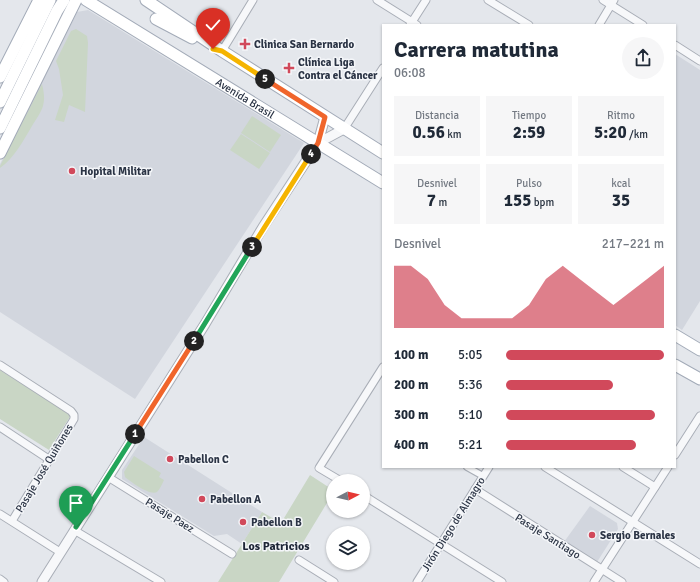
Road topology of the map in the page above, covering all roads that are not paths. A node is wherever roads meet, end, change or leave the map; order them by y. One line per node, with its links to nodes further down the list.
1 (39, 0): 24 (main road)
2 (50, 0): 25 (main road)
3 (64, 0): 27 (main road)
4 (76, 0): 31 (main road)
5 (86, 0): 23 (main road, Avenida Brasil)
6 (146, 0): 20 (main road)
7 (253, 0): 20 (street)
8 (377, 0): 14 (street)
9 (426, 0): 14 (street)
10 (488, 0): 15 (street)
11 (603, 0): 12 (street)
12 (613, 2): 16 (street); 17 (street)
13 (156, 19): 20 (main road)
14 (413, 24)
15 (527, 24)
16 (600, 24)
17 (642, 24)
18 (169, 42): 23 (main road)
19 (676, 46): 21 (street)
20 (222, 51): 26 (main road)
21 (700, 61)
22 (382, 70): 28 (street)
23 (203, 72): 29 (main road, Avenida Brasil)
24 (0, 77)
25 (0, 102)
26 (325, 117): 28 (main road); 29 (street)
27 (0, 128)
28 (344, 129): 29 (street); 30 (main road)
29 (318, 143): 32 (main road, Avenida Brasil); 50 (street)
30 (382, 152)
31 (0, 153)
32 (382, 182)
33 (676, 336): 34 (main road)
34 (700, 350)
35 (0, 365): 42 (street, Pasaje José Quiñones)
36 (676, 366): 38 (main road)
37 (382, 369): 48 (street)
38 (700, 380)
39 (700, 416): 41 (street)
40 (0, 427): 42 (street)
41 (676, 453)
42 (50, 460): 55 (street, Pasaje José Quiñones)
43 (469, 468): 49 (street)
44 (488, 468): 49 (street, Jirón Diego de Almagro)
45 (547, 468): 56 (street)
46 (625, 468): 51 (street)
47 (667, 468): 51 (street)
48 (329, 474)
49 (483, 476): 52 (street, Jirón Diego de Almagro)
50 (108, 477): 57 (street); 60 (street, Pasaje Paez)
51 (655, 487): 56 (street)
52 (475, 489): 58 (street, Jirón Diego de Almagro); 63 (street, Pasaje Santiago)
53 (370, 499): 58 (street)
54 (0, 514): 55 (street)
55 (12, 521): 59 (street)
56 (633, 522): 62 (street); 63 (street)
57 (74, 530): 59 (street); 67 (street)
58 (441, 544): 69 (street, Jirón Diego de Almagro); 70 (street)
59 (60, 552): 65 (street)
60 (232, 554)
61 (299, 560): 68 (street)
62 (700, 564)
63 (602, 570): 71 (street); 72 (street, Pasaje Santiago)
64 (0, 579): 66 (street)
65 (44, 581)
66 (4, 582)
67 (162, 582)
68 (334, 582)
69 (417, 582)
70 (502, 582)
71 (594, 582)
72 (622, 582)

